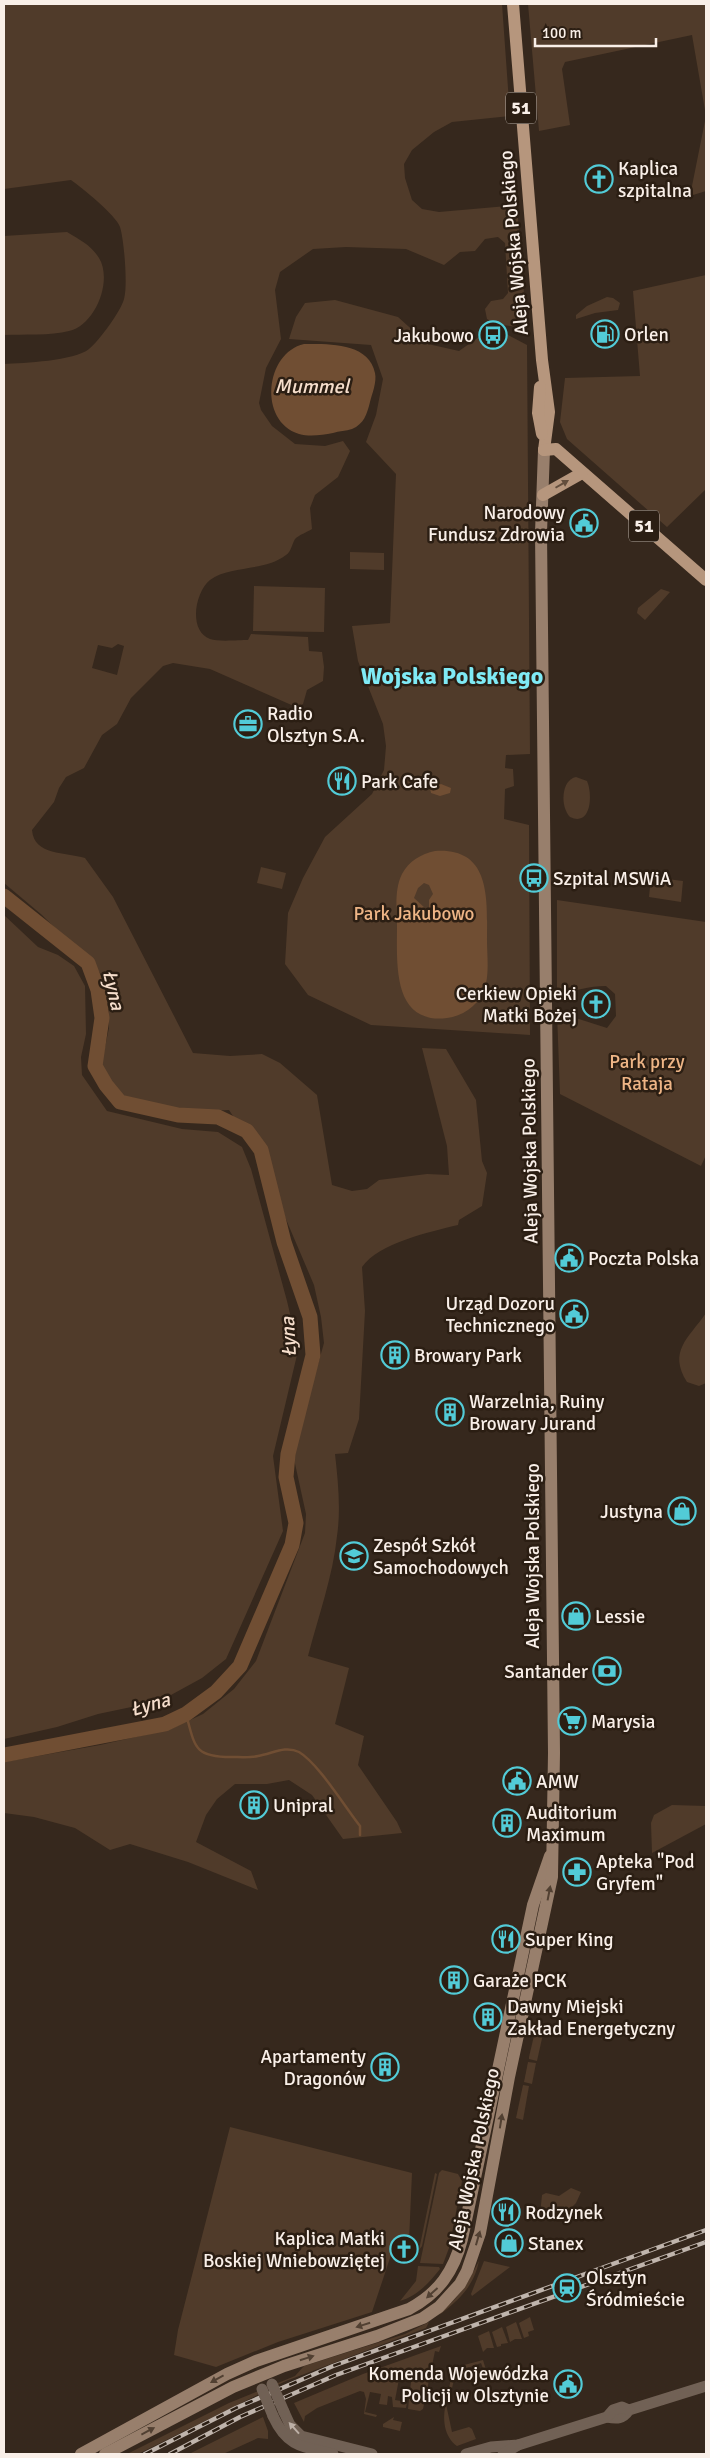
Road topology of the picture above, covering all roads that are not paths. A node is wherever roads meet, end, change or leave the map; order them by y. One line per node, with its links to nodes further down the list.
1 (513, 4): 2 (main road, Aleja Wojska Polskiego / 51)
2 (544, 450): 3 (main road, 51); 4 (main road, Aleja Wojska Polskiego)
3 (582, 473): 4 (main road, one-way to 3); 5 (main road, 51)
4 (543, 495): 6 (main road, Aleja Wojska Polskiego)
5 (706, 580)
6 (552, 1852): 7 (main road, Aleja Wojska Polskiego, one-way to 7); 8 (main road, Aleja Wojska Polskiego, one-way to 6)
7 (256, 2361): 8 (street); 12 (main road, Aleja Wojska Polskiego, one-way to 12)
8 (261, 2375): 10 (street, bridge); 13 (main road, Aleja Wojska Polskiego, one-way to 8)
9 (706, 2386): 11 (street)
10 (279, 2414): 14 (street); 15 (street, one-way to 10)
11 (518, 2445): 16 (street); 17 (street)
12 (81, 2454)
13 (105, 2454)
14 (333, 2454)
15 (372, 2454)
16 (466, 2454)
17 (503, 2454)

